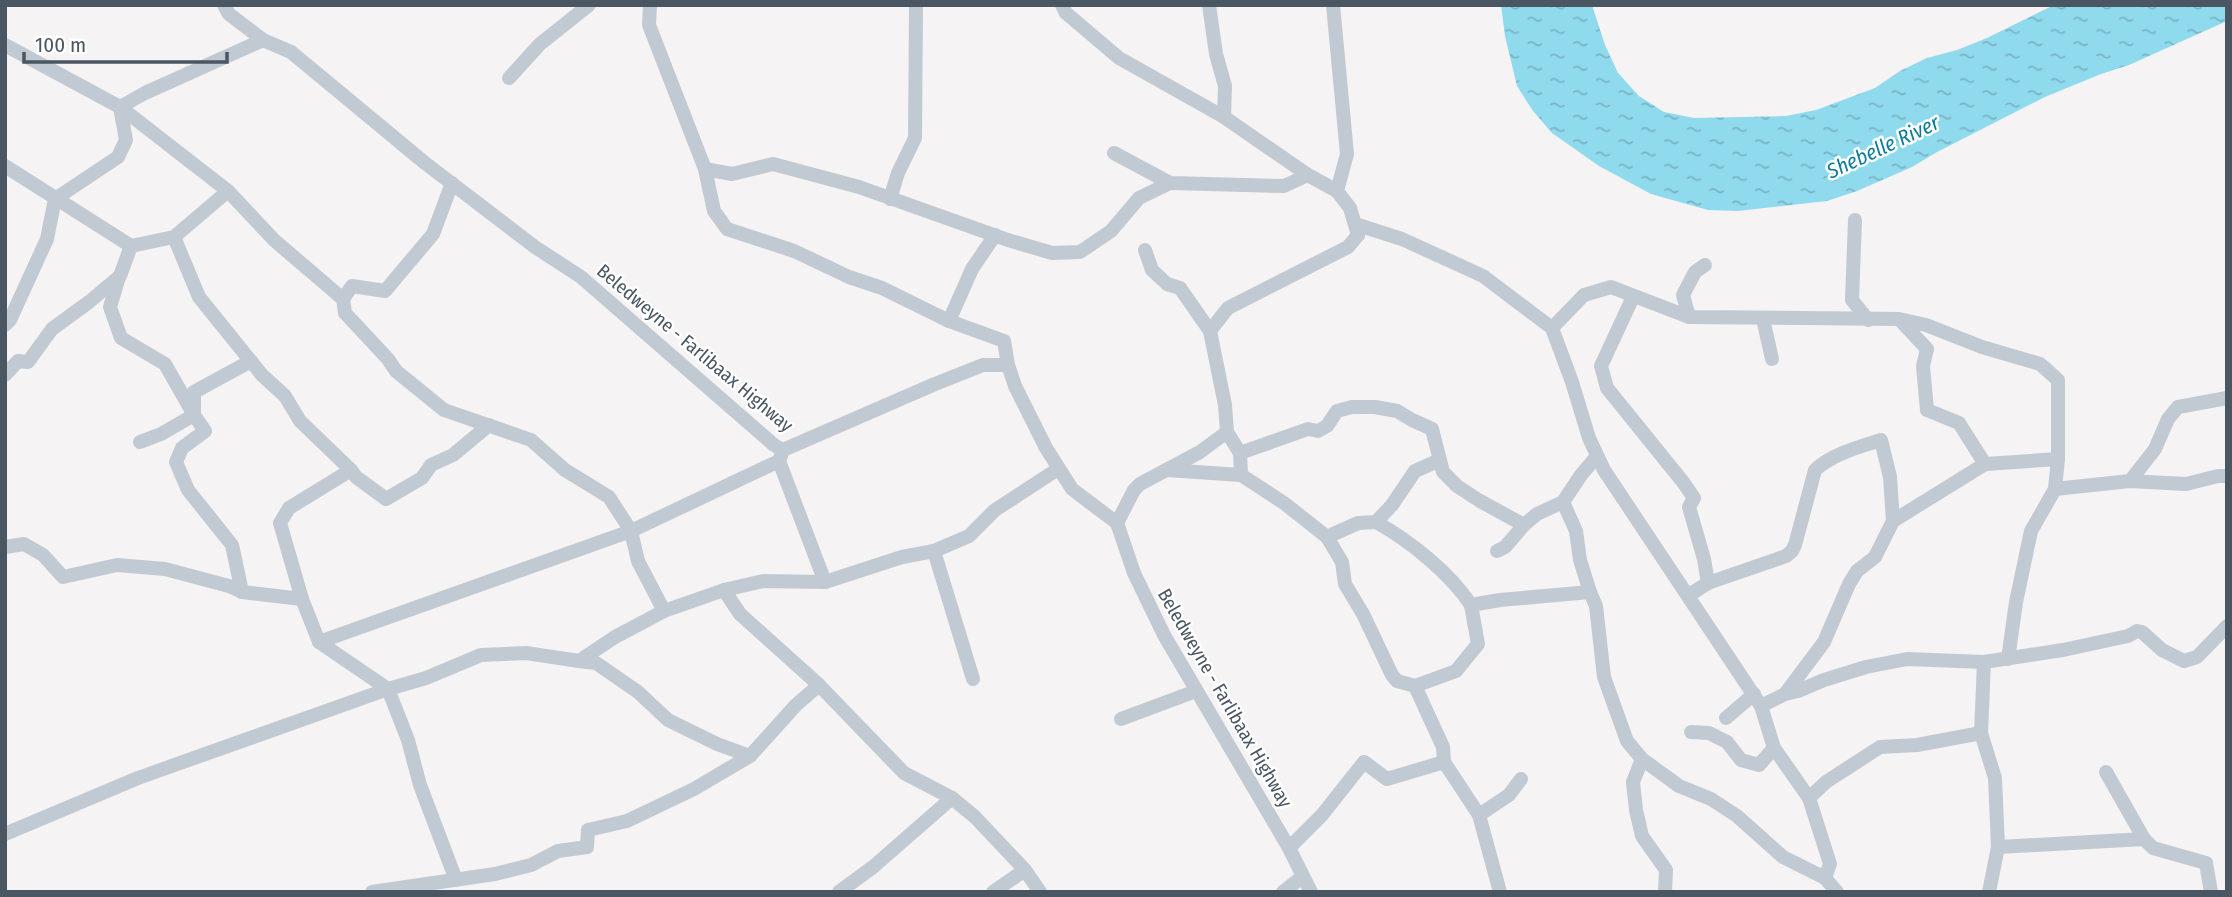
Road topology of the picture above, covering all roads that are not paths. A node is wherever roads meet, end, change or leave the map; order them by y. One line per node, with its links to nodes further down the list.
1 (223, 5): 8 (street, Beledweyne - Farlibaax Highway)
2 (589, 5): 10 (street)
3 (650, 5): 15 (street)
4 (916, 5): 22 (street)
5 (1062, 5): 12 (street)
6 (1209, 5): 12 (street)
7 (1333, 5): 20 (street)
8 (263, 40): 11 (street); 17 (street, Beledweyne - Farlibaax Highway)
9 (5, 45): 11 (street)
10 (509, 78)
11 (120, 107): 19 (street); 21 (street)
12 (1224, 117): 16 (street)
13 (1114, 153): 18 (street)
14 (5, 166): 21 (street)
15 (705, 169): 22 (street); 37 (street)
16 (1308, 175): 18 (street); 20 (street)
17 (452, 183): 32 (street); 51 (street, Beledweyne - Farlibaax Highway)
18 (1170, 183): 24 (street)
19 (228, 191): 26 (street); 32 (street)
20 (1337, 191): 25 (street)
21 (55, 199): 27 (street); 38 (street)
22 (890, 199): 24 (street)
23 (1855, 219): 36 (street)
24 (995, 234): 37 (street)
25 (1358, 234): 39 (street); 40 (street)
26 (174, 237): 27 (street); 42 (street)
27 (131, 246): 30 (street)
28 (1145, 250): 40 (street)
29 (1705, 265): 33 (street)
30 (120, 276): 44 (street); 46 (street)
31 (1633, 297): 33 (street); 39 (street); 74 (street)
32 (343, 299): 47 (street)
33 (1689, 317): 34 (street)
34 (1763, 319): 36 (street); 41 (street)
35 (1899, 319): 36 (street); 53 (street); 55 (street)
36 (1868, 320)
37 (949, 321): 43 (street)
38 (5, 325)
39 (1552, 328): 52 (street)
40 (1210, 331): 48 (street)
41 (1772, 359)
42 (251, 361): 46 (street); 57 (street)
43 (1008, 365): 51 (street, Beledweyne - Farlibaax Highway); 56 (street)
44 (5, 375)
45 (2227, 398): 61 (street)
46 (194, 415): 49 (street); 76 (street)
47 (489, 425): 57 (street); 68 (street)
48 (1227, 432): 50 (street); 58 (street)
49 (140, 442)
50 (1240, 453): 54 (street); 59 (street)
51 (781, 455): 68 (street); 73 (street)
52 (1597, 456): 63 (street); 78 (street)
53 (2058, 459): 55 (street); 62 (street)
54 (1440, 460): 65 (street); 67 (street)
55 (1985, 464): 64 (street)
56 (1058, 469): 66 (street); 71 (street)
57 (351, 470): 79 (street)
58 (1165, 470): 59 (street); 66 (street)
59 (1241, 475): 69 (street)
60 (2227, 477): 61 (street)
61 (2130, 481): 62 (street)
62 (2055, 488): 84 (street)
63 (1563, 502): 67 (street); 77 (street)
64 (1893, 521): 74 (street); 92 (street)
65 (1376, 522): 69 (street); 80 (street)
66 (1117, 523): 91 (street, Beledweyne - Farlibaax Highway)
67 (1524, 525): 72 (street)
68 (631, 531): 81 (street); 83 (street)
69 (1327, 537): 89 (street)
70 (5, 547): 76 (street)
71 (934, 551): 73 (street); 87 (street)
72 (1497, 551)
73 (825, 582): 75 (street)
74 (1708, 583): 78 (street)
75 (724, 590): 81 (street); 88 (street)
76 (242, 592): 79 (street)
77 (1590, 592): 80 (street); 100 (street)
78 (1689, 595): 93 (street)
79 (302, 599): 83 (street)
80 (1471, 606): 89 (street)
81 (664, 611): 85 (street)
82 (2227, 626): 84 (street)
83 (319, 642): 90 (street)
84 (2008, 659): 86 (street)
85 (579, 661): 90 (street); 99 (street)
86 (1984, 662): 92 (street); 97 (street)
87 (974, 679)
88 (819, 685): 99 (street); 104 (street)
89 (1415, 686): 101 (street)
90 (388, 689): 107 (street); 114 (street)
91 (1196, 691): 95 (street); 110 (street, Beledweyne - Farlibaax Highway)
92 (1785, 694): 93 (street)
93 (1758, 700): 94 (street); 98 (street)
94 (1726, 718)
95 (1121, 719)
96 (1691, 732): 98 (street)
97 (1981, 733): 105 (street); 109 (street)
98 (1774, 748): 105 (street)
99 (750, 756): 114 (street)
100 (1642, 759): 113 (street); 122 (street)
101 (1444, 762): 106 (street); 110 (street)
102 (2106, 772): 108 (street)
103 (1521, 779): 106 (street)
104 (952, 799): 111 (street); 116 (street)
105 (1809, 799): 113 (street)
106 (1479, 815): 121 (street)
107 (5, 835)
108 (2144, 839): 109 (street); 125 (street)
109 (1998, 847): 124 (street)
110 (1289, 848): 112 (street, Beledweyne - Farlibaax Highway)
111 (1025, 870): 117 (street); 118 (street)
112 (1302, 877): 119 (street); 120 (street, Beledweyne - Farlibaax Highway)
113 (1825, 878): 123 (street)
114 (456, 880): 115 (street)
115 (372, 892)
116 (839, 892)
117 (992, 892)
118 (1040, 892)
119 (1283, 892)
120 (1311, 892)
121 (1500, 892)
122 (1665, 892)
123 (1837, 892)
124 (1989, 892)
125 (2211, 892)

